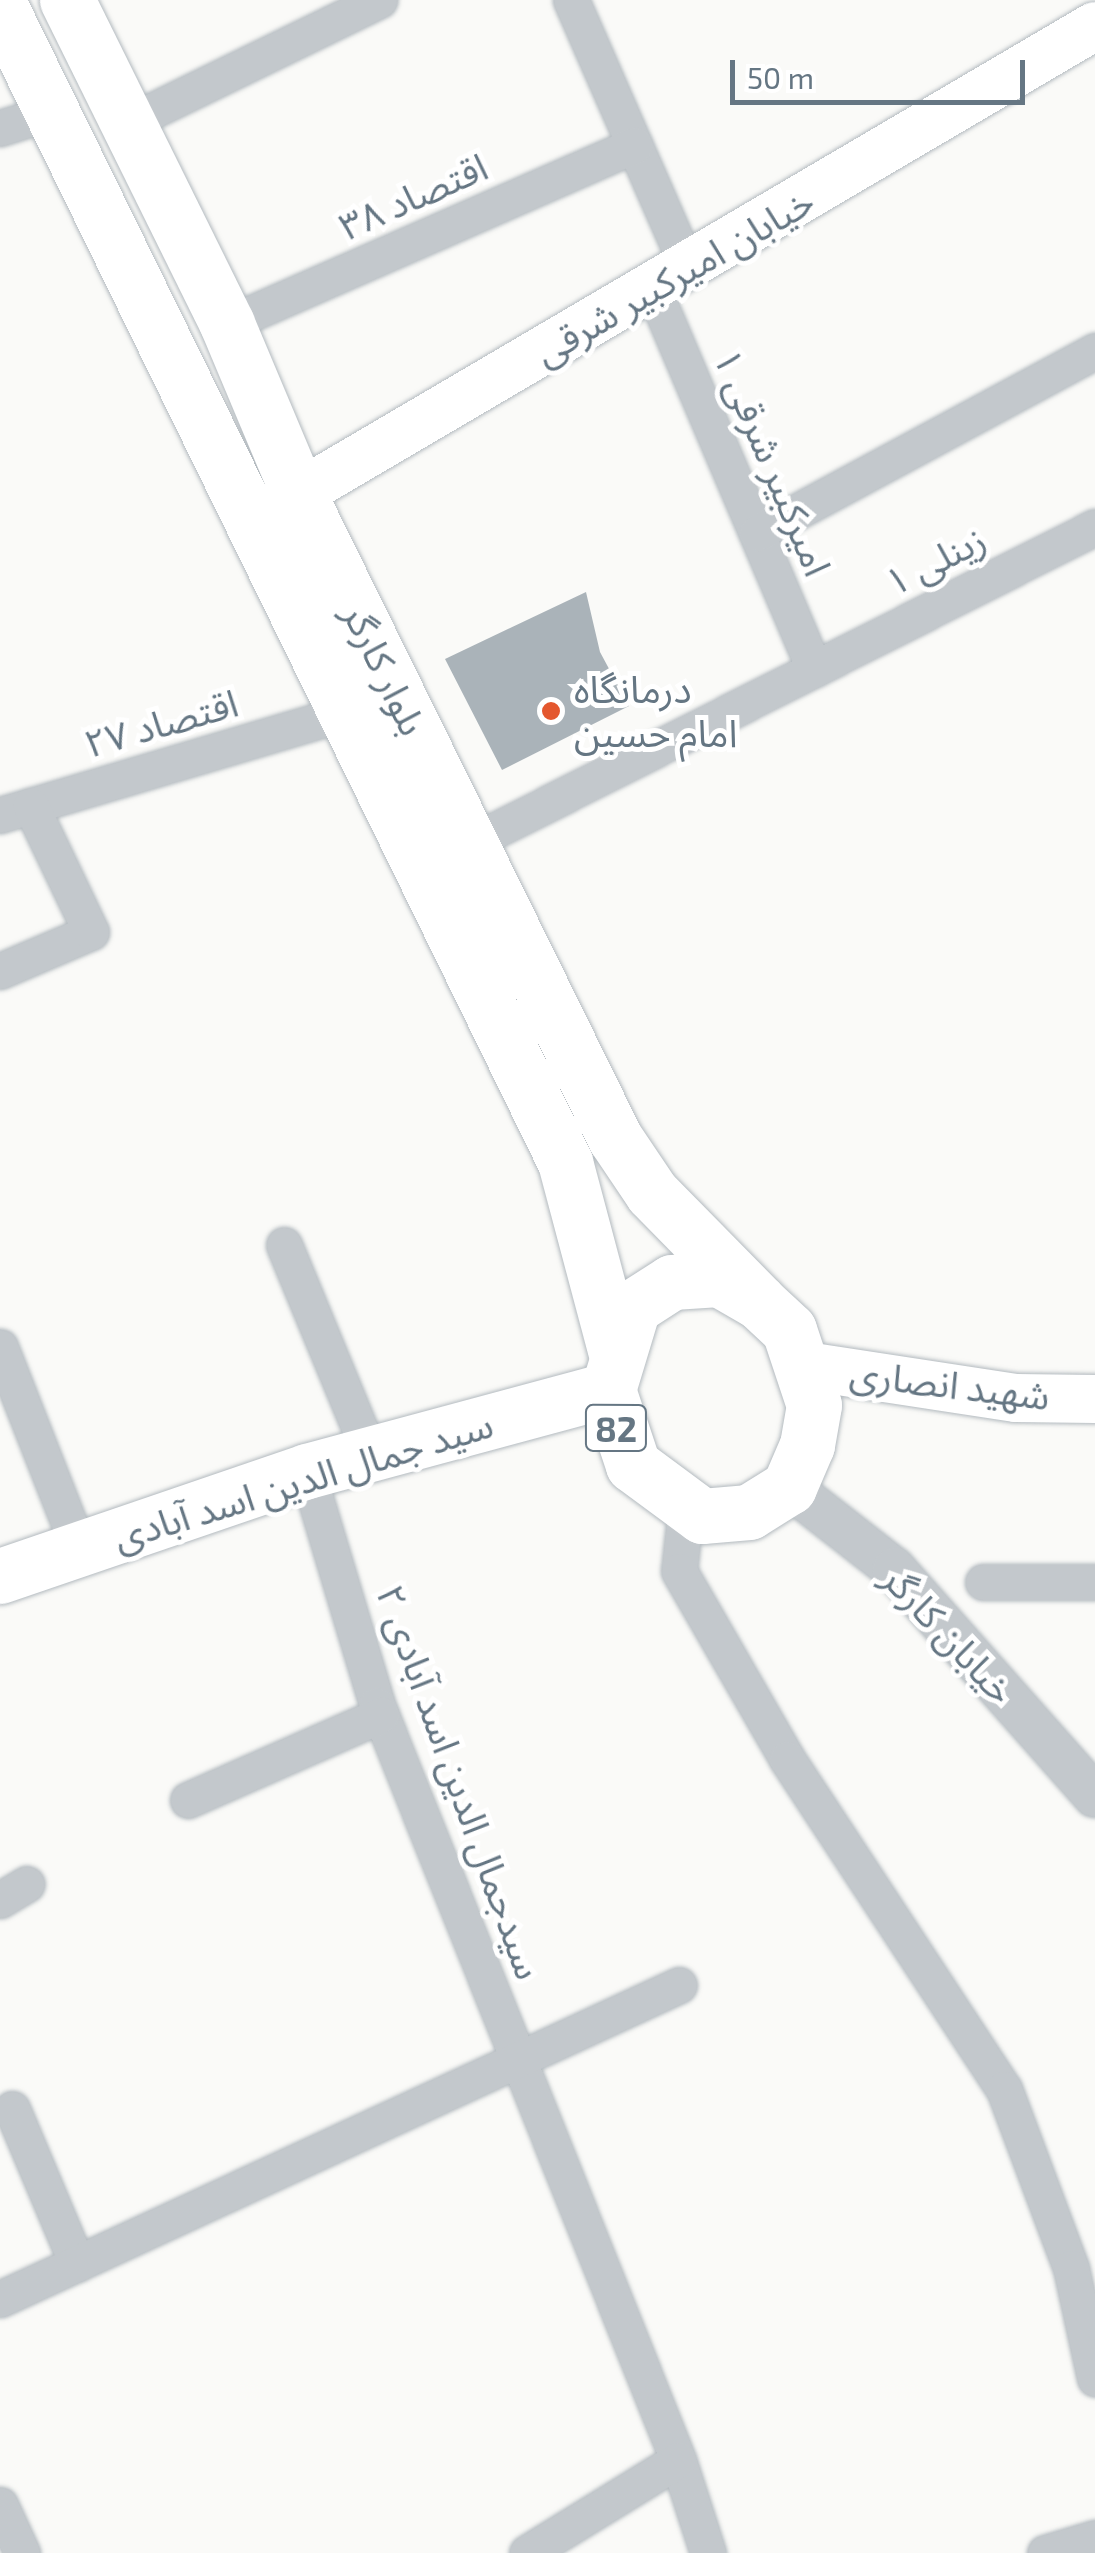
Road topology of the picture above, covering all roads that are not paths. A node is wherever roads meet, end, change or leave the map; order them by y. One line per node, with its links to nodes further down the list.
1 (67, 0): 7 (main road, بلوار کارگر)
2 (378, 0): 7 (street)
3 (571, 0): 9 (street, امیرکبیر شرقی ۱)
4 (0, 6): 6 (main road, بلوار کارگر)
5 (1095, 26): 10 (main road, خیابان امیرکبیر شرقی)
6 (51, 112): 8 (street); 14 (main road, بلوار کارگر)
7 (125, 124): 11 (main road, بلوار کارگر)
8 (0, 128)
9 (634, 145): 10 (street, امیرکبیر شرقی ۱); 11 (street, ۳۸ اقتصاد)
10 (671, 278): 13 (main road, خیابان امیرکبیر شرقی); 16 (street, امیرکبیر شرقی ۱)
11 (226, 324): 13 (main road, بلوار کارگر)
12 (1095, 351): 16 (street)
13 (299, 495): 14 (main road, خیابان امیرکبیر شرقی); 20 (main road, بلوار کارگر)
14 (250, 521): 18 (main road, بلوار کارگر)
15 (1095, 526): 17 (street, زینلی ۱)
16 (756, 533): 17 (street, امیرکبیر شرقی ۱)
17 (814, 669): 20 (street, زینلی ۱)
18 (345, 713): 19 (street, اقتصاد ۲۷); 26 (main road, بلوار کارگر)
19 (16, 810): 21 (street)
20 (470, 843): 23 (main road, بلوار کارگر)
21 (0, 971)
22 (284, 1246): 28 (street)
23 (759, 1302): 25 (main road, 82); 26 (main road, 82)
24 (0, 1347): 32 (street)
25 (806, 1366): 27 (main road, شهید انصاری); 30 (main road, 82)
26 (612, 1370): 28 (main road, سید جمال الدین اسد آبادی / 82); 31 (main road, 82)
27 (1095, 1399)
28 (370, 1454): 29 (main road, سید جمال الدین اسد آبادی / 82)
29 (306, 1471): 32 (main road, سید جمال الدین اسد آبادی / 82); 36 (street, سیدجمال الدین اسد آبادی ۲)
30 (789, 1487): 31 (main road, 82); 37 (street, خیابان کارگر)
31 (686, 1506): 44 (street)
32 (79, 1549): 33 (main road, سید جمال الدین اسد آبادی / 82)
33 (0, 1576)
34 (983, 1582): 35 (street)
35 (1095, 1582)
36 (381, 1714): 38 (street); 40 (street, سیدجمال الدین اسد آبادی ۲)
37 (1092, 1788)
38 (188, 1800)
39 (679, 1986): 40 (street)
40 (520, 2062): 42 (street); 45 (street, سیدجمال الدین اسد آبادی ۲)
41 (12, 2109): 42 (street)
42 (77, 2264): 43 (street)
43 (0, 2300)
44 (1095, 2378)
45 (678, 2460): 49 (street); 50 (street, سیدجمال الدین اسد آبادی ۲)
46 (0, 2506): 48 (street)
47 (1095, 2538): 51 (street)
48 (22, 2553)
49 (528, 2553)
50 (708, 2553)
51 (1045, 2553)

